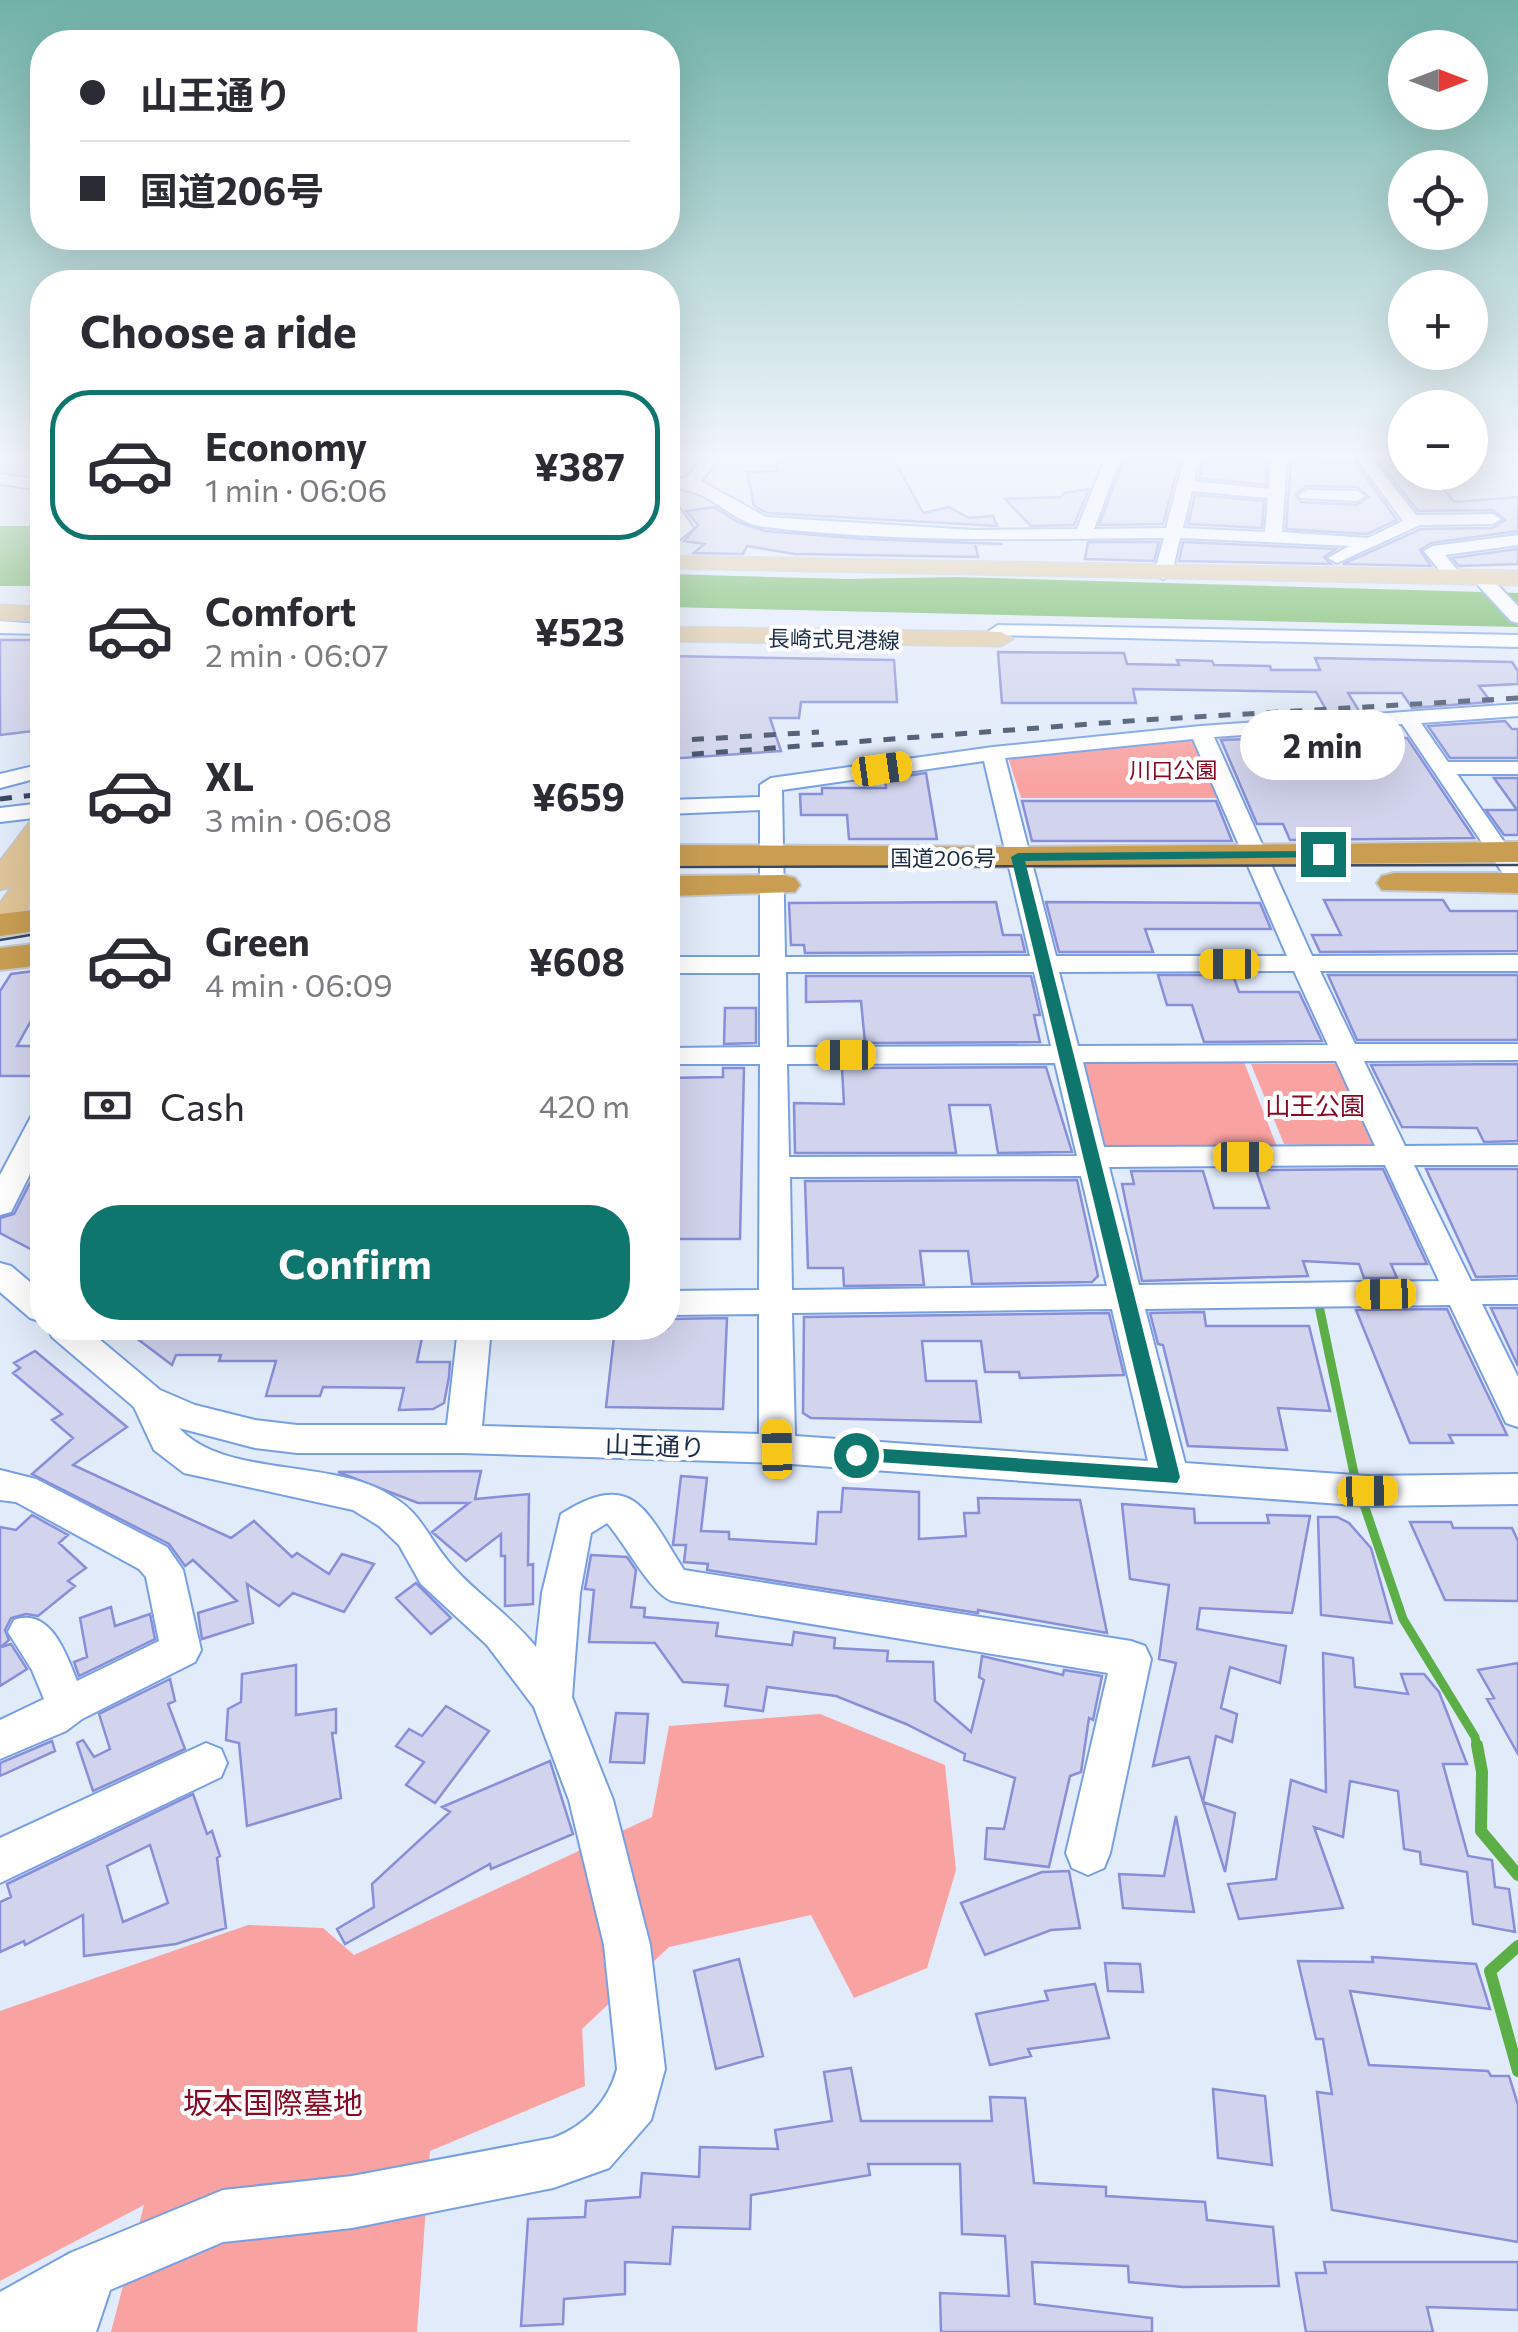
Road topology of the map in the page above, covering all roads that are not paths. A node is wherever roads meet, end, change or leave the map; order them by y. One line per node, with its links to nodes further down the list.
1 (1028, 568): 4 (main road)
2 (1164, 568): 4 (street)
3 (1447, 568): 5 (street)
4 (1162, 574): 5 (main road)
5 (1456, 578): 7 (main road)
6 (1518, 578): 7 (main road)
7 (1486, 582): 11 (street)
8 (30, 597): 9 (main road)
9 (2, 599): 10 (main road)
10 (30, 607)
11 (1518, 617)
12 (680, 624): 16 (main road, 長崎式見港線)
13 (0, 627): 14 (street)
14 (30, 628)
15 (680, 634): 16 (main road, 長崎式見港線)
16 (908, 635): 17 (main road, 長崎式見港線); 19 (main road)
17 (1000, 635): 18 (street); 20 (street)
18 (1518, 640)
19 (680, 642)
20 (1518, 652)
21 (1518, 710): 22 (street)
22 (1407, 717): 23 (street); 25 (street)
23 (1201, 732): 24 (street); 36 (street)
24 (993, 753): 29 (street); 38 (street)
25 (1442, 768): 26 (street); 35 (street)
26 (1518, 768)
27 (30, 774): 28 (street)
28 (0, 781)
29 (770, 802): 30 (street); 37 (street)
30 (680, 806)
31 (30, 811): 32 (street)
32 (0, 815)
33 (30, 841): 39 (main road)
34 (680, 857): 37 (highway, 国道206号)
35 (1513, 867): 36 (highway, 国道206号)
36 (1259, 870): 38 (highway, 国道206号); 48 (street)
37 (770, 871): 38 (highway, 国道206号); 41 (highway, 国道206号); 50 (street)
38 (1021, 872): 47 (street)
39 (0, 881)
40 (30, 882): 43 (main road)
41 (680, 884)
42 (30, 921): 43 (highway)
43 (0, 925)
44 (30, 955): 45 (highway)
45 (0, 959)
46 (1518, 963): 48 (street)
47 (1044, 964): 48 (street); 50 (street); 53 (street)
48 (1303, 964): 51 (street)
49 (680, 965): 50 (street)
50 (772, 965): 55 (street)
51 (1346, 1052): 52 (street); 53 (street); 57 (street)
52 (1518, 1052)
53 (1066, 1054): 55 (street); 59 (street)
54 (680, 1056): 55 (street)
55 (773, 1056): 60 (street)
56 (30, 1146): 61 (street)
57 (1395, 1156): 58 (street); 59 (street); 64 (street)
58 (1518, 1156)
59 (1092, 1162): 60 (street); 65 (street)
60 (774, 1167): 68 (street)
61 (0, 1205)
62 (0, 1274): 66 (street)
63 (1518, 1292): 64 (street)
64 (1460, 1293): 65 (street); 72 (street)
65 (1126, 1298): 68 (street); 75 (street)
66 (30, 1300)
67 (680, 1302): 68 (street)
68 (776, 1302): 74 (street)
69 (84, 1340): 71 (street, 山王通り)
70 (474, 1340): 73 (street)
71 (148, 1400): 73 (street, 山王通り); 79 (street)
72 (1518, 1413)
73 (463, 1439): 74 (street, 山王通り)
74 (777, 1449): 75 (street, 山王通り)
75 (1170, 1477): 77 (street, 山王通り)
76 (0, 1485): 80 (street)
77 (1518, 1489)
78 (28, 1632): 80 (street)
79 (550, 1697): 83 (street); 85 (street)
80 (67, 1706): 81 (street)
81 (0, 1740)
82 (206, 1764): 84 (street)
83 (1088, 1853)
84 (0, 1861)
85 (89, 2272): 86 (street); 87 (street)
86 (0, 2322)
87 (60, 2332)

